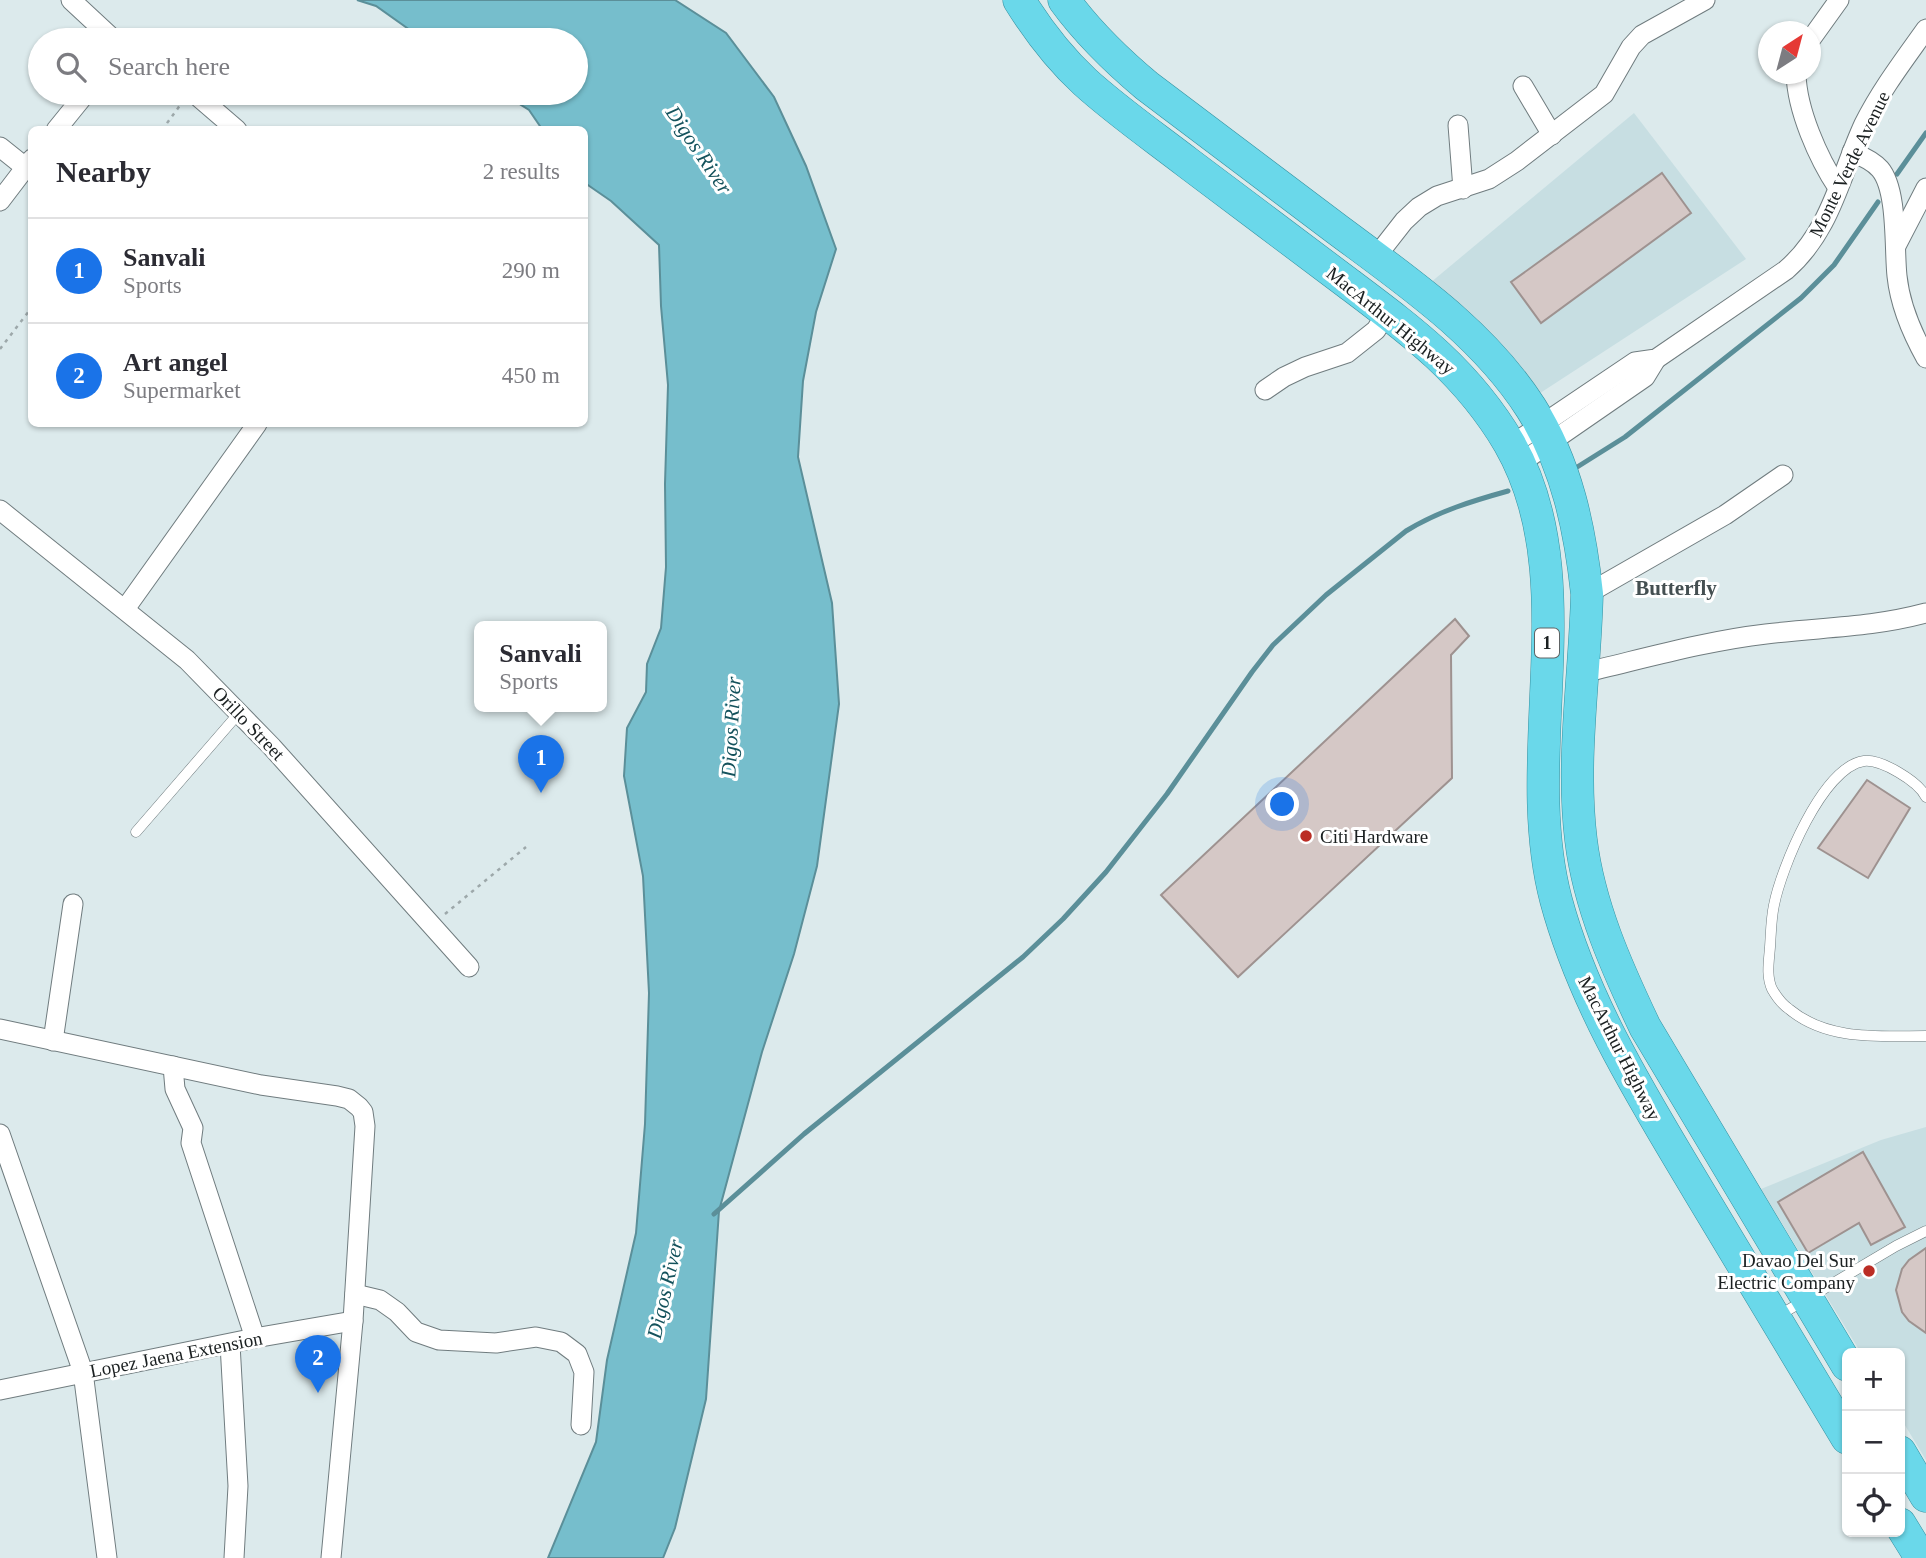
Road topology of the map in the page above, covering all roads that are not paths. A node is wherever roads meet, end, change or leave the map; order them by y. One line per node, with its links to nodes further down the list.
1 (71, 0): 9 (street)
2 (1019, 0): 28 (highway, MacArthur Highway / 1)
3 (1064, 0): 27 (highway, MacArthur Highway / 1)
4 (1677, 0): 7 (lane)
5 (1705, 0): 7 (street)
6 (1839, 0): 8 (street)
7 (1666, 23): 18 (street)
8 (1821, 25)
9 (101, 28)
10 (1926, 29): 20 (street, Monte Verde Avenue)
11 (1797, 84): 22 (street)
12 (1523, 86): 18 (street)
13 (76, 105): 16 (street)
14 (200, 105): 17 (street)
15 (1458, 125): 24 (street)
16 (59, 126)
17 (231, 126)
18 (1552, 135): 24 (street)
19 (0, 147): 21 (street)
20 (1852, 152): 22 (street, Monte Verde Avenue); 26 (street)
21 (28, 163): 25 (street)
22 (1838, 188): 32 (street, Monte Verde Avenue)
23 (1926, 188): 26 (street)
24 (1463, 189): 27 (street)
25 (0, 201)
26 (1896, 246): 29 (street)
27 (1375, 258): 32 (highway, MacArthur Highway / 1)
28 (1387, 312): 30 (street); 33 (highway, MacArthur Highway / 1)
29 (1926, 358)
30 (1265, 390)
31 (255, 427): 37 (street)
32 (1545, 433): 33 (street, Monte Verde Avenue); 36 (highway, MacArthur Highway / 1)
33 (1515, 455): 53 (highway, MacArthur Highway / 1)
34 (1783, 475): 36 (street)
35 (1, 512): 37 (street, Orillo Street)
36 (1587, 594): 39 (highway, MacArthur Highway / 1)
37 (125, 609): 40 (street, Orillo Street)
38 (1926, 613): 39 (street)
39 (1582, 673): 52 (highway, MacArthur Highway / 1)
40 (239, 713): 42 (lane); 44 (street, Orillo Street)
41 (1926, 797): 46 (lane)
42 (136, 832)
43 (73, 904): 47 (street)
44 (469, 967)
45 (0, 1029): 47 (street)
46 (1926, 1036)
47 (53, 1041): 48 (street)
48 (173, 1066): 51 (street); 55 (street)
49 (0, 1134): 58 (street)
50 (1926, 1231): 52 (lane)
51 (355, 1294): 54 (street); 60 (street)
52 (1808, 1299): 53 (lane); 57 (highway, MacArthur Highway / 1)
53 (1775, 1317): 61 (highway, MacArthur Highway / 1)
54 (353, 1321): 55 (street, Lopez Jaena Extension); 67 (street)
55 (255, 1338): 56 (street, Lopez Jaena Extension)
56 (230, 1344): 58 (street, Lopez Jaena Extension); 66 (street)
57 (1842, 1357)
58 (83, 1372): 59 (street, Lopez Jaena Extension); 65 (street)
59 (0, 1390)
60 (581, 1425)
61 (1842, 1429)
62 (1905, 1460): 63 (highway)
63 (1926, 1496)
64 (1905, 1532): 68 (highway)
65 (107, 1558)
66 (234, 1558)
67 (331, 1558)
68 (1921, 1558)

